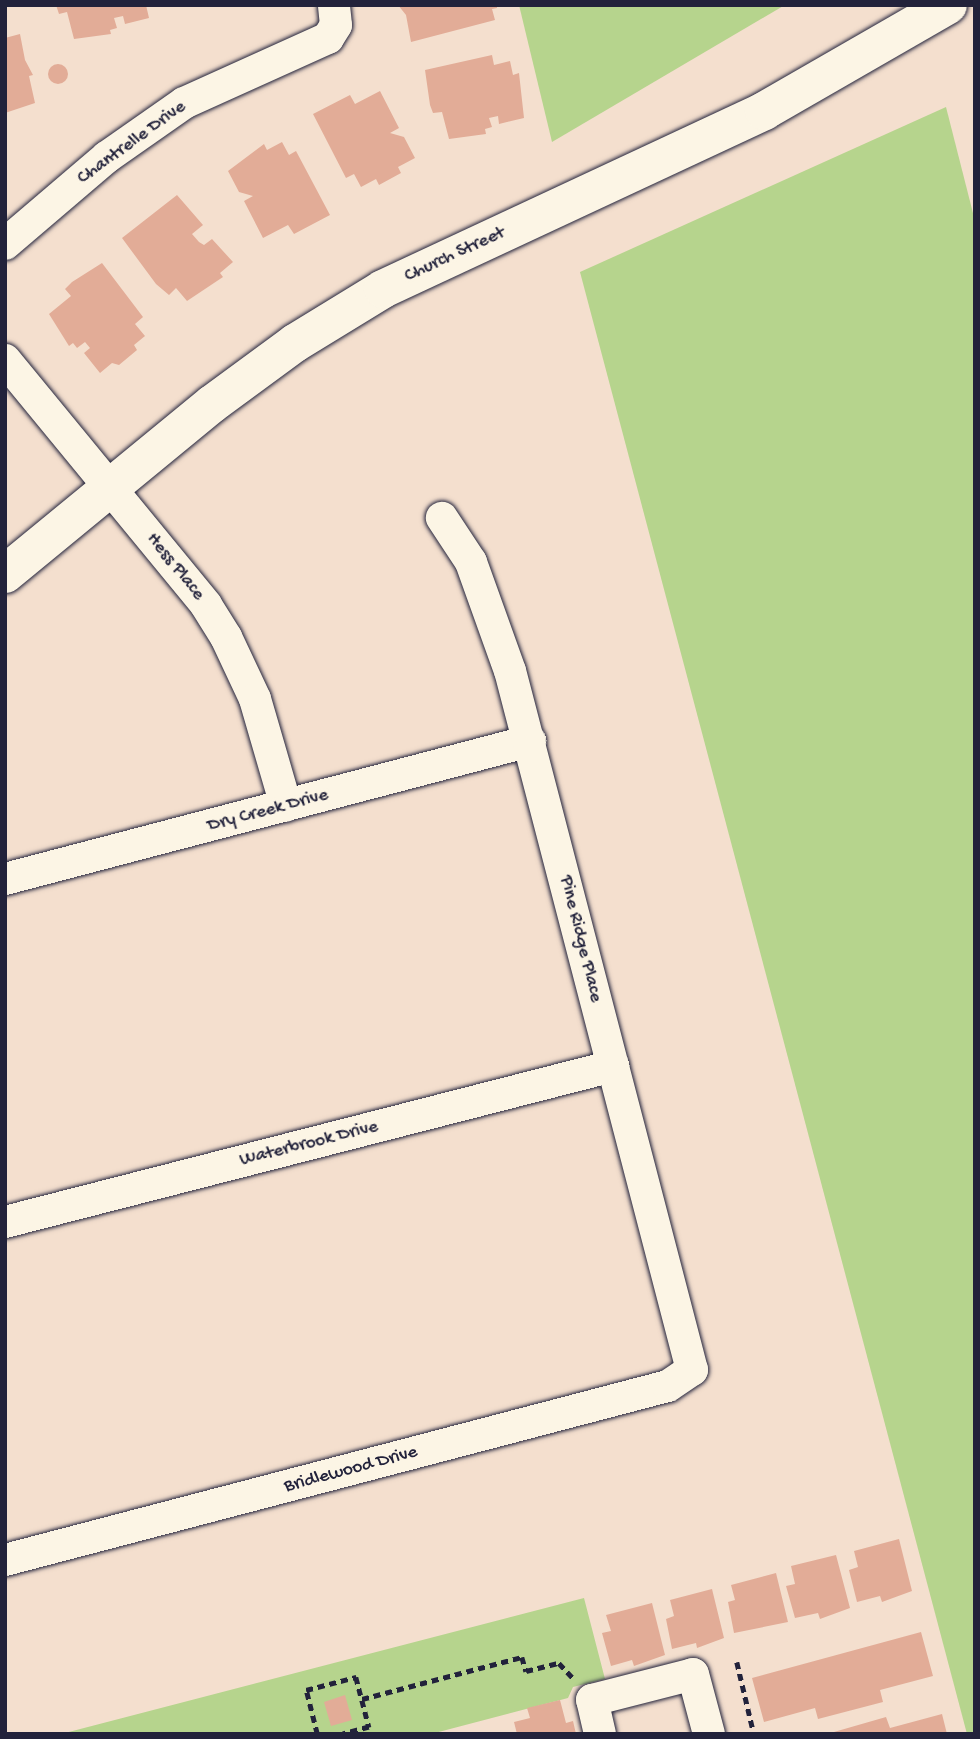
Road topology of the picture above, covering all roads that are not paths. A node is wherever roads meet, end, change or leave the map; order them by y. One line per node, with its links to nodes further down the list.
1 (948, 5): 5 (main road, Church Street)
2 (335, 12): 3 (street, Chantrelle Drive)
3 (5, 244)
4 (5, 360): 5 (street, Hess Place)
5 (110, 489): 7 (main road, Church Street); 9 (street, Hess Place)
6 (442, 518): 8 (street, Pine Ridge Place)
7 (5, 574)
8 (530, 741): 9 (street, Dry Creek Drive); 11 (street, Pine Ridge Place)
9 (286, 806): 10 (street, Dry Creek Drive)
10 (5, 878)
11 (613, 1066): 12 (street, Waterbrook Drive); 13 (street, Pine Ridge Place)
12 (5, 1222)
13 (692, 1370): 14 (street, Bridlewood Drive)
14 (5, 1560)
15 (600, 1734): 16 (street)
16 (709, 1734)

